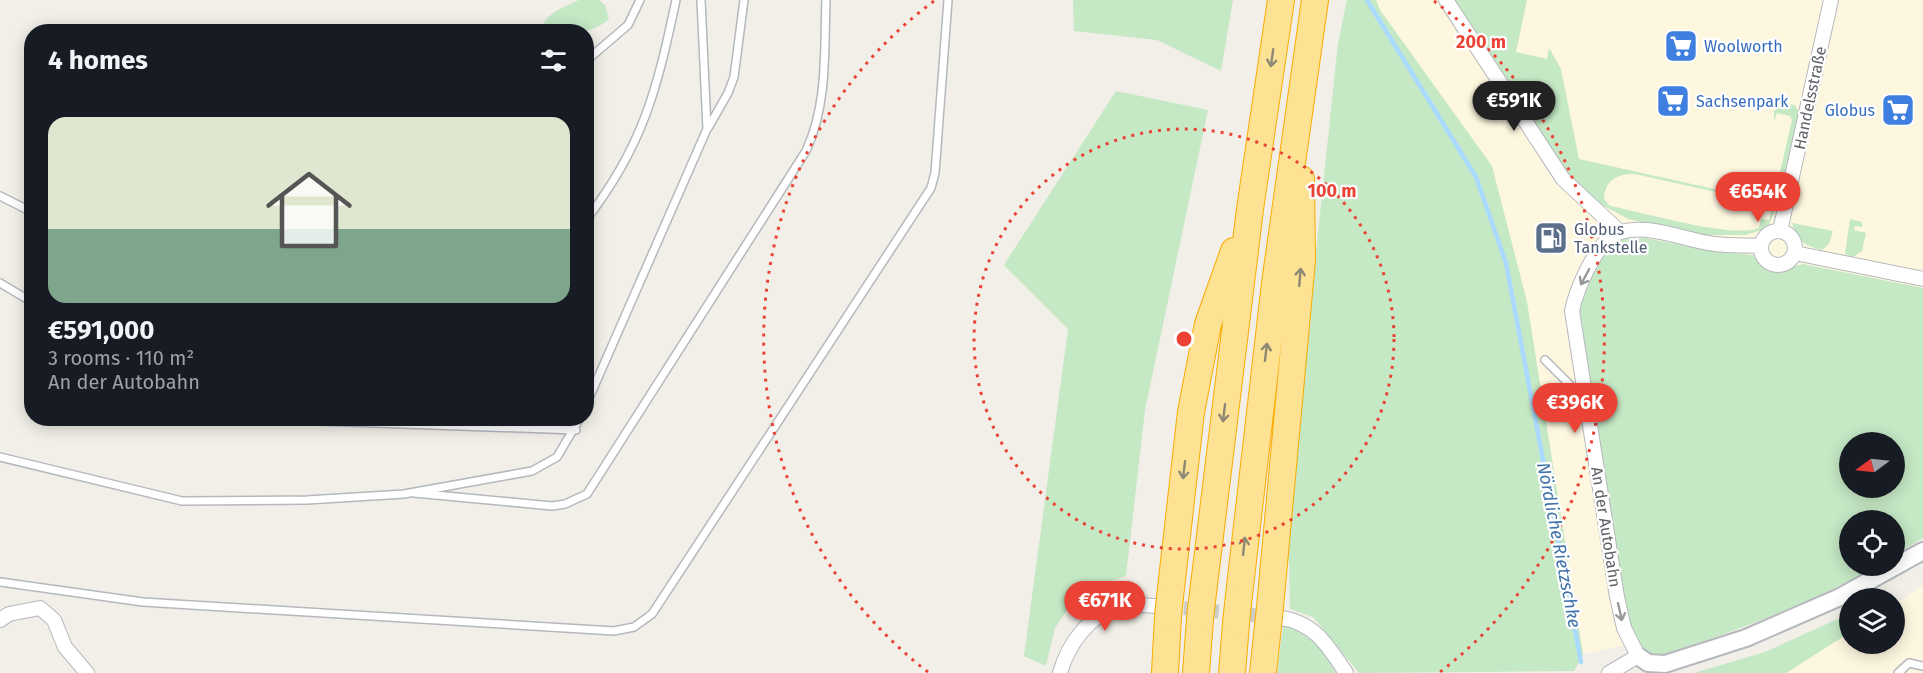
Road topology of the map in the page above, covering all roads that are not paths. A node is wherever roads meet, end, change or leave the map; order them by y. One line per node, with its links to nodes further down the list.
1 (640, 0): 11 (lane)
2 (676, 0): 16 (lane)
3 (701, 0): 13 (lane)
4 (744, 0): 13 (lane)
5 (826, 0): 32 (lane)
6 (948, 0): 34 (lane)
7 (1281, 0): 17 (highway, one-way to 17)
8 (1314, 0): 12 (highway)
9 (1446, 0): 19 (street)
10 (1831, 0): 18 (street, Handelsstraße)
11 (594, 54)
12 (1299, 104): 36 (highway, one-way to 12); 45 (highway, one-way to 12)
13 (708, 129): 27 (lane)
14 (0, 196): 15 (lane)
15 (24, 208)
16 (594, 208)
17 (1250, 209): 35 (highway, one-way to 35); 44 (highway, one-way to 44)
18 (1780, 231): 20 (street); 21 (street)
19 (1620, 232): 20 (street); 38 (street, An der Autobahn, one-way to 38)
20 (1761, 246): 21 (street)
21 (1795, 253): 22 (street)
22 (1923, 279)
23 (0, 283): 24 (lane)
24 (24, 297)
25 (1545, 360): 26 (lane)
26 (1570, 385)
27 (594, 387)
28 (463, 426): 30 (lane)
29 (577, 426): 30 (lane)
30 (576, 430): 32 (lane)
31 (0, 458): 32 (lane)
32 (414, 493)
33 (1923, 551): 38 (street)
34 (0, 582)
35 (1166, 613): 41 (street); 42 (highway); 43 (highway)
36 (1273, 617): 46 (highway); 47 (street)
37 (0, 620): 40 (street)
38 (1638, 656): 48 (street)
39 (1923, 666): 49 (lane)
40 (87, 673)
41 (1060, 673)
42 (1151, 673)
43 (1166, 673)
44 (1196, 673)
45 (1232, 673)
46 (1263, 673)
47 (1346, 673)
48 (1609, 673)
49 (1898, 673)

